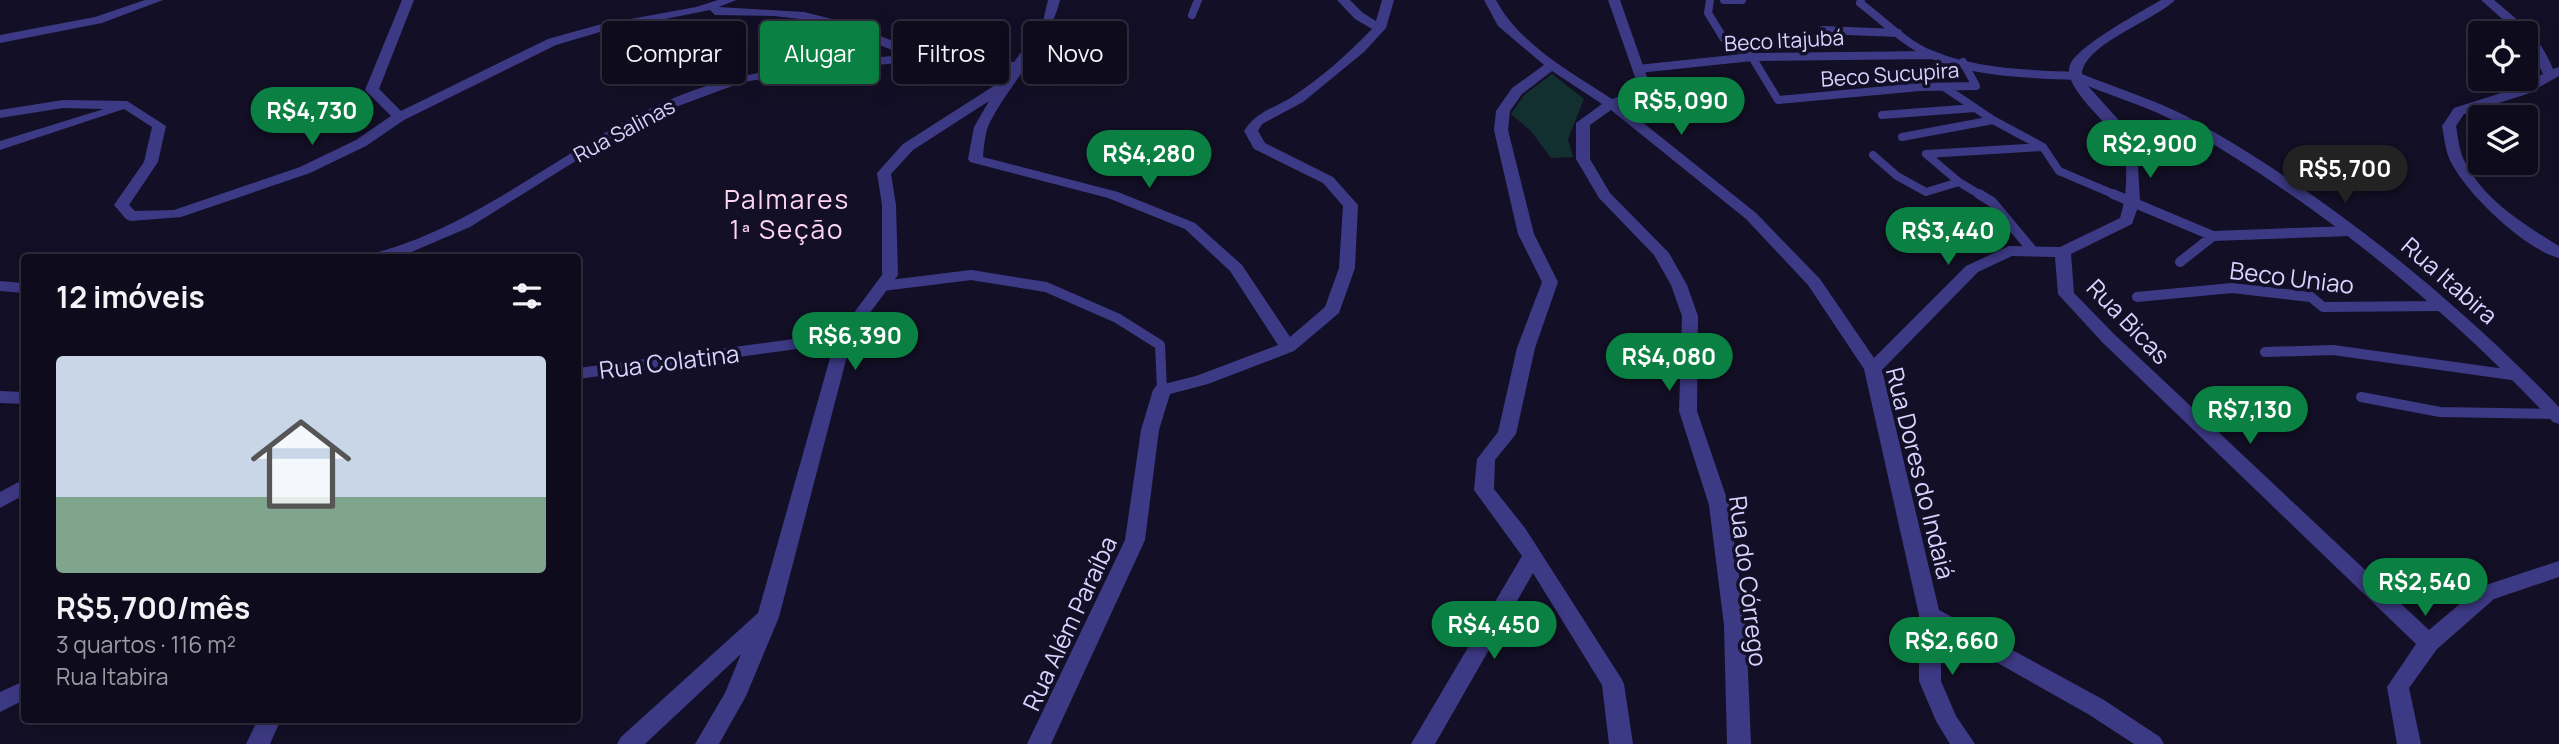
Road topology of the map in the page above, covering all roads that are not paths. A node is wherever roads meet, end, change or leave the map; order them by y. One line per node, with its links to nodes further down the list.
1 (157, 0): 22 (street)
2 (408, 0): 42 (street)
3 (730, 0): 16 (street)
4 (1054, 0): 31 (street)
5 (1198, 0): 17 (lane)
6 (1343, 0): 19 (street)
7 (1388, 0): 19 (street)
8 (1490, 0): 30 (street, Rua Dores do Indaiá)
9 (1614, 0): 32 (street)
10 (1710, 0): 26 (lane)
11 (1724, 0): 12 (lane)
12 (1742, 0)
13 (1861, 0): 21 (lane)
14 (2169, 0): 34 (street)
15 (2487, 0): 18 (street)
16 (698, 10): 23 (street); 42 (street)
17 (1192, 15)
18 (2511, 21)
19 (1380, 28): 63 (street)
20 (1823, 30): 21 (lane)
21 (1898, 33): 25 (lane)
22 (0, 39)
23 (893, 45)
24 (2538, 47): 33 (street)
25 (1933, 55): 26 (lane, Beco Itajubá); 28 (lane)
26 (1752, 57): 32 (lane, Beco Itajubá); 36 (lane, Beco Sucupira)
27 (893, 60): 55 (street, Rua Salinas)
28 (1963, 62): 34 (lane); 36 (lane, Beco Sucupira)
29 (1009, 65): 31 (street, Rua Salinas)
30 (1552, 65): 37 (street, Rua Dores do Indaiá); 75 (street)
31 (1016, 66): 35 (street)
32 (1638, 69): 37 (street, Rua do Córrego)
33 (2556, 74): 54 (street)
34 (2075, 76): 49 (street); 50 (street, Rua Itabira)
35 (1005, 85): 58 (street); 63 (street)
36 (1944, 87): 39 (lane)
37 (1611, 104): 65 (street, Rua Dores do Indaiá); 89 (street, Rua do Córrego)
38 (127, 105): 40 (street); 42 (street); 45 (street)
39 (1975, 108): 41 (lane, Beco Sucupira); 43 (lane)
40 (0, 114)
41 (1882, 115)
42 (399, 117)
43 (1993, 120): 44 (lane); 46 (lane)
44 (1902, 137)
45 (0, 146)
46 (2043, 147): 48 (lane); 49 (lane)
47 (1873, 155): 48 (lane)
48 (1959, 183): 52 (lane)
49 (2133, 201): 51 (lane); 53 (street, Rua Bicas)
50 (2350, 231): 51 (lane); 61 (street, Rua Itabira)
51 (2213, 236): 56 (lane)
52 (2033, 251): 53 (street, Rua Bicas); 65 (street, Rua Bicas)
53 (2063, 252): 79 (street, Rua Bicas)
54 (2559, 253)
55 (391, 254)
56 (2180, 262)
57 (0, 286): 59 (street)
58 (882, 286): 62 (street); 68 (lane)
59 (21, 288)
60 (2137, 297): 61 (lane, Beco Uniao)
61 (2442, 306): 67 (street, Rua Itabira)
62 (844, 337): 66 (street, Rua Colatina); 78 (street)
63 (1288, 347): 68 (street)
64 (2265, 352): 67 (lane)
65 (1873, 369): 77 (street, Rua Dores do Indaiá)
66 (581, 373)
67 (2519, 376): 72 (street, Rua Itabira)
68 (1162, 390): 86 (street, Rua Além Paraíba)
69 (0, 397): 71 (street)
70 (2361, 397): 72 (lane)
71 (21, 398)
72 (2557, 416)
73 (21, 488): 74 (street)
74 (0, 501)
75 (1531, 558): 87 (street); 88 (street)
76 (2559, 569): 79 (street)
77 (1930, 615): 90 (street); 91 (street, Rua Dores do Indaiá)
78 (768, 617): 84 (street); 85 (street)
79 (2428, 643): 92 (street)
80 (21, 692): 81 (street)
81 (0, 703)
82 (268, 723): 83 (street)
83 (258, 744)
84 (629, 744)
85 (708, 744)
86 (1039, 744)
87 (1423, 744)
88 (1621, 744)
89 (1739, 744)
90 (1963, 744)
91 (2152, 744)
92 (2409, 744)

